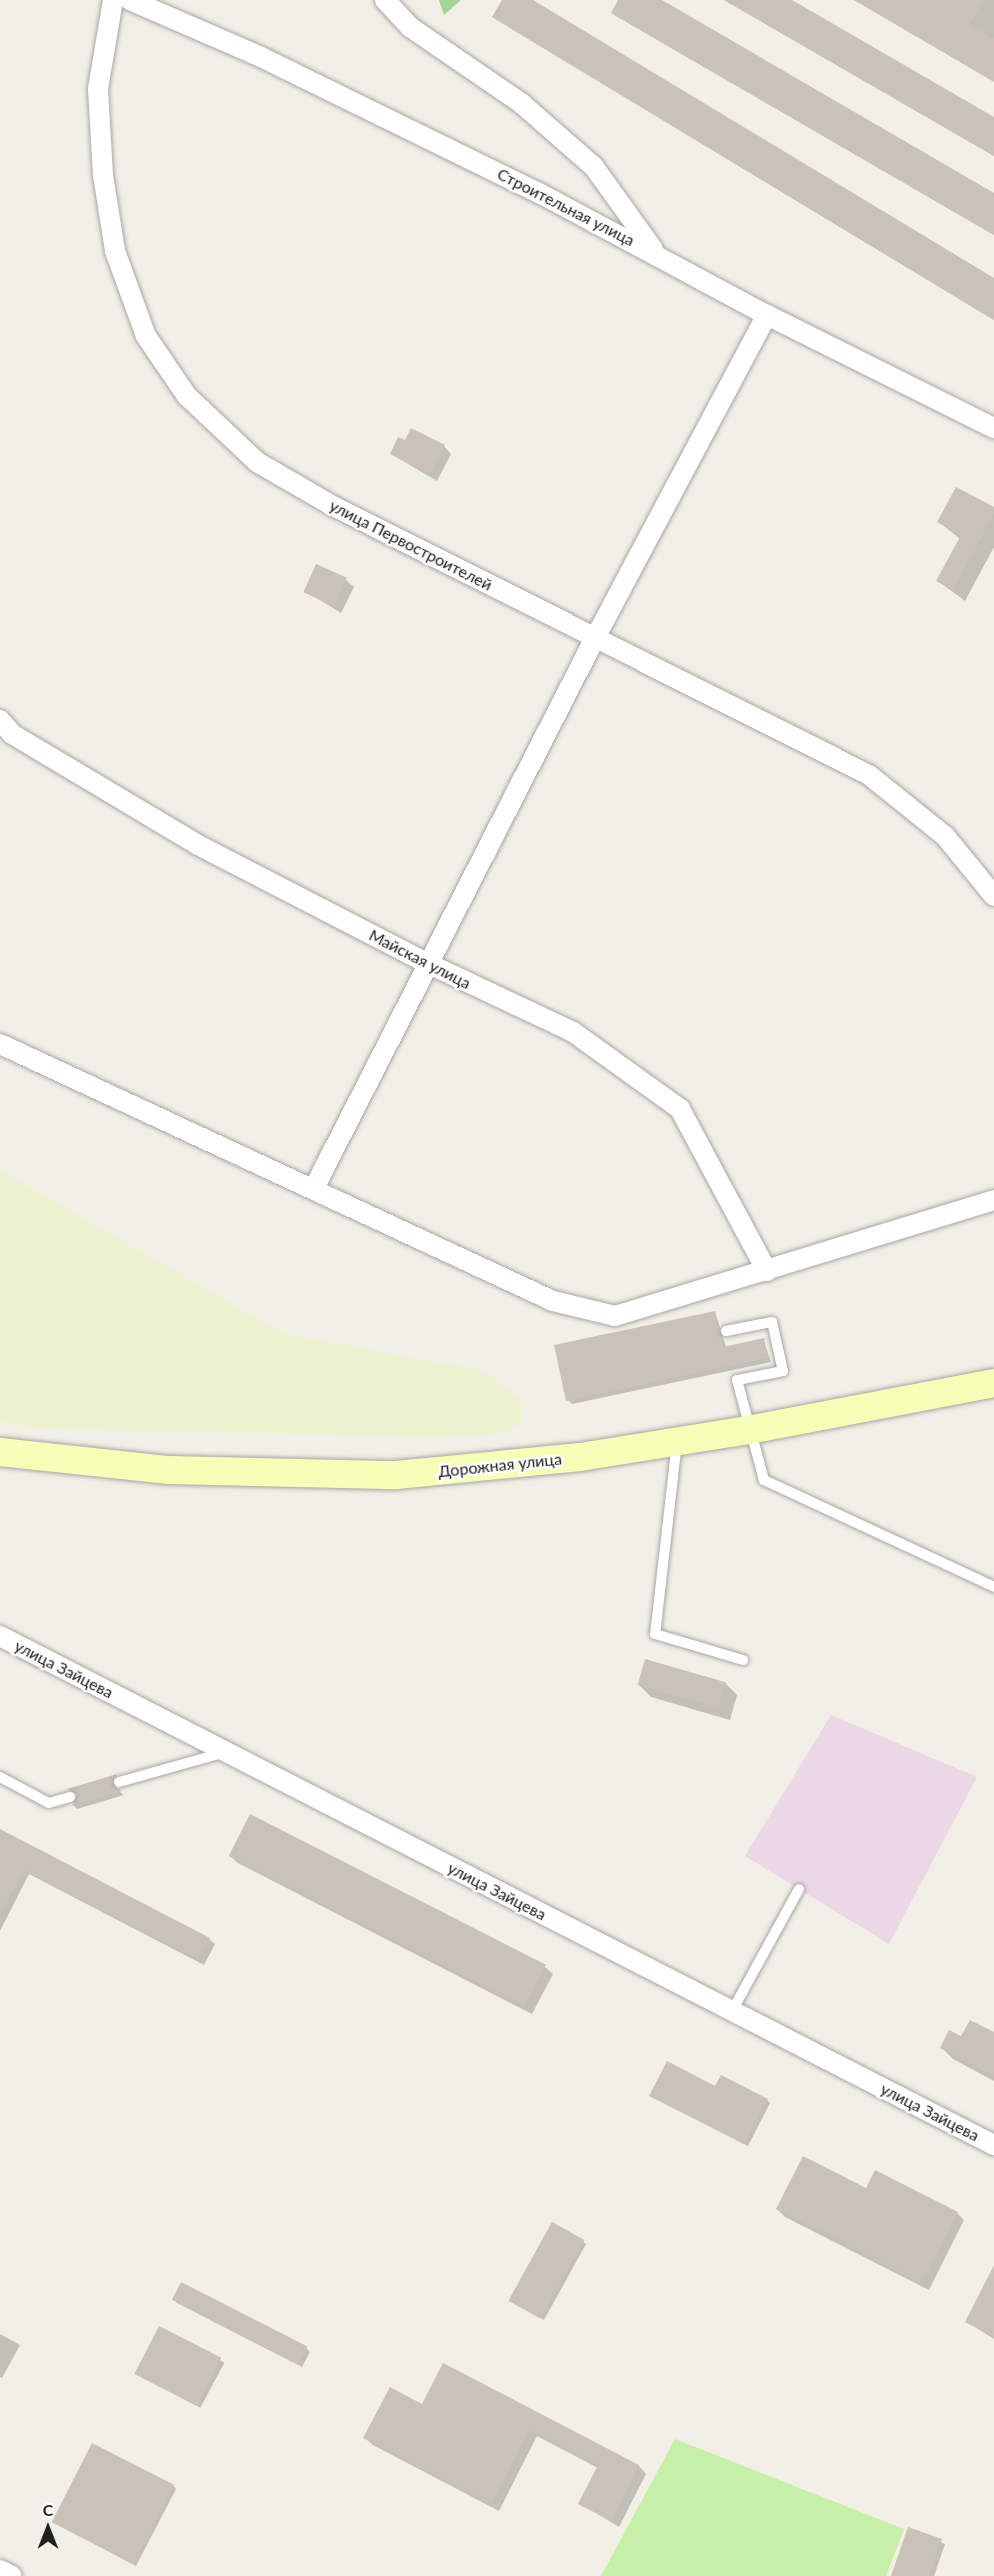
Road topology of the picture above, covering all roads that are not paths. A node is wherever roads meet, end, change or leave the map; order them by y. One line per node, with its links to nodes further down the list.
1 (113, 0): 7 (street, улица Первостроителей)
2 (130, 0): 4 (street, Строительная улица)
3 (385, 0): 4 (street)
4 (655, 252): 5 (street, Строительная улица)
5 (767, 315): 6 (street, Строительная улица); 7 (street)
6 (994, 428)
7 (595, 638): 9 (street, улица Первостроителей); 10 (street)
8 (0, 720): 10 (street, Майская улица)
9 (994, 896)
10 (427, 963): 12 (street); 14 (street, Майская улица)
11 (0, 1044): 12 (street)
12 (314, 1188): 14 (street)
13 (994, 1200): 14 (street)
14 (767, 1271)
15 (726, 1331): 17 (lane)
16 (994, 1383): 17 (street, Дорожная улица)
17 (748, 1430): 18 (street, Дорожная улица); 20 (lane)
18 (677, 1442): 19 (street, Дорожная улица); 22 (lane)
19 (0, 1453)
20 (994, 1587)
21 (0, 1636): 23 (street, улица Зайцева)
22 (743, 1660)
23 (227, 1752): 25 (lane); 28 (street, улица Зайцева)
24 (0, 1777): 26 (lane)
25 (119, 1782)
26 (70, 1797)
27 (799, 1889): 28 (lane)
28 (732, 2011): 29 (street, улица Зайцева)
29 (994, 2145)
30 (0, 2570): 31 (street)
31 (12, 2576)

